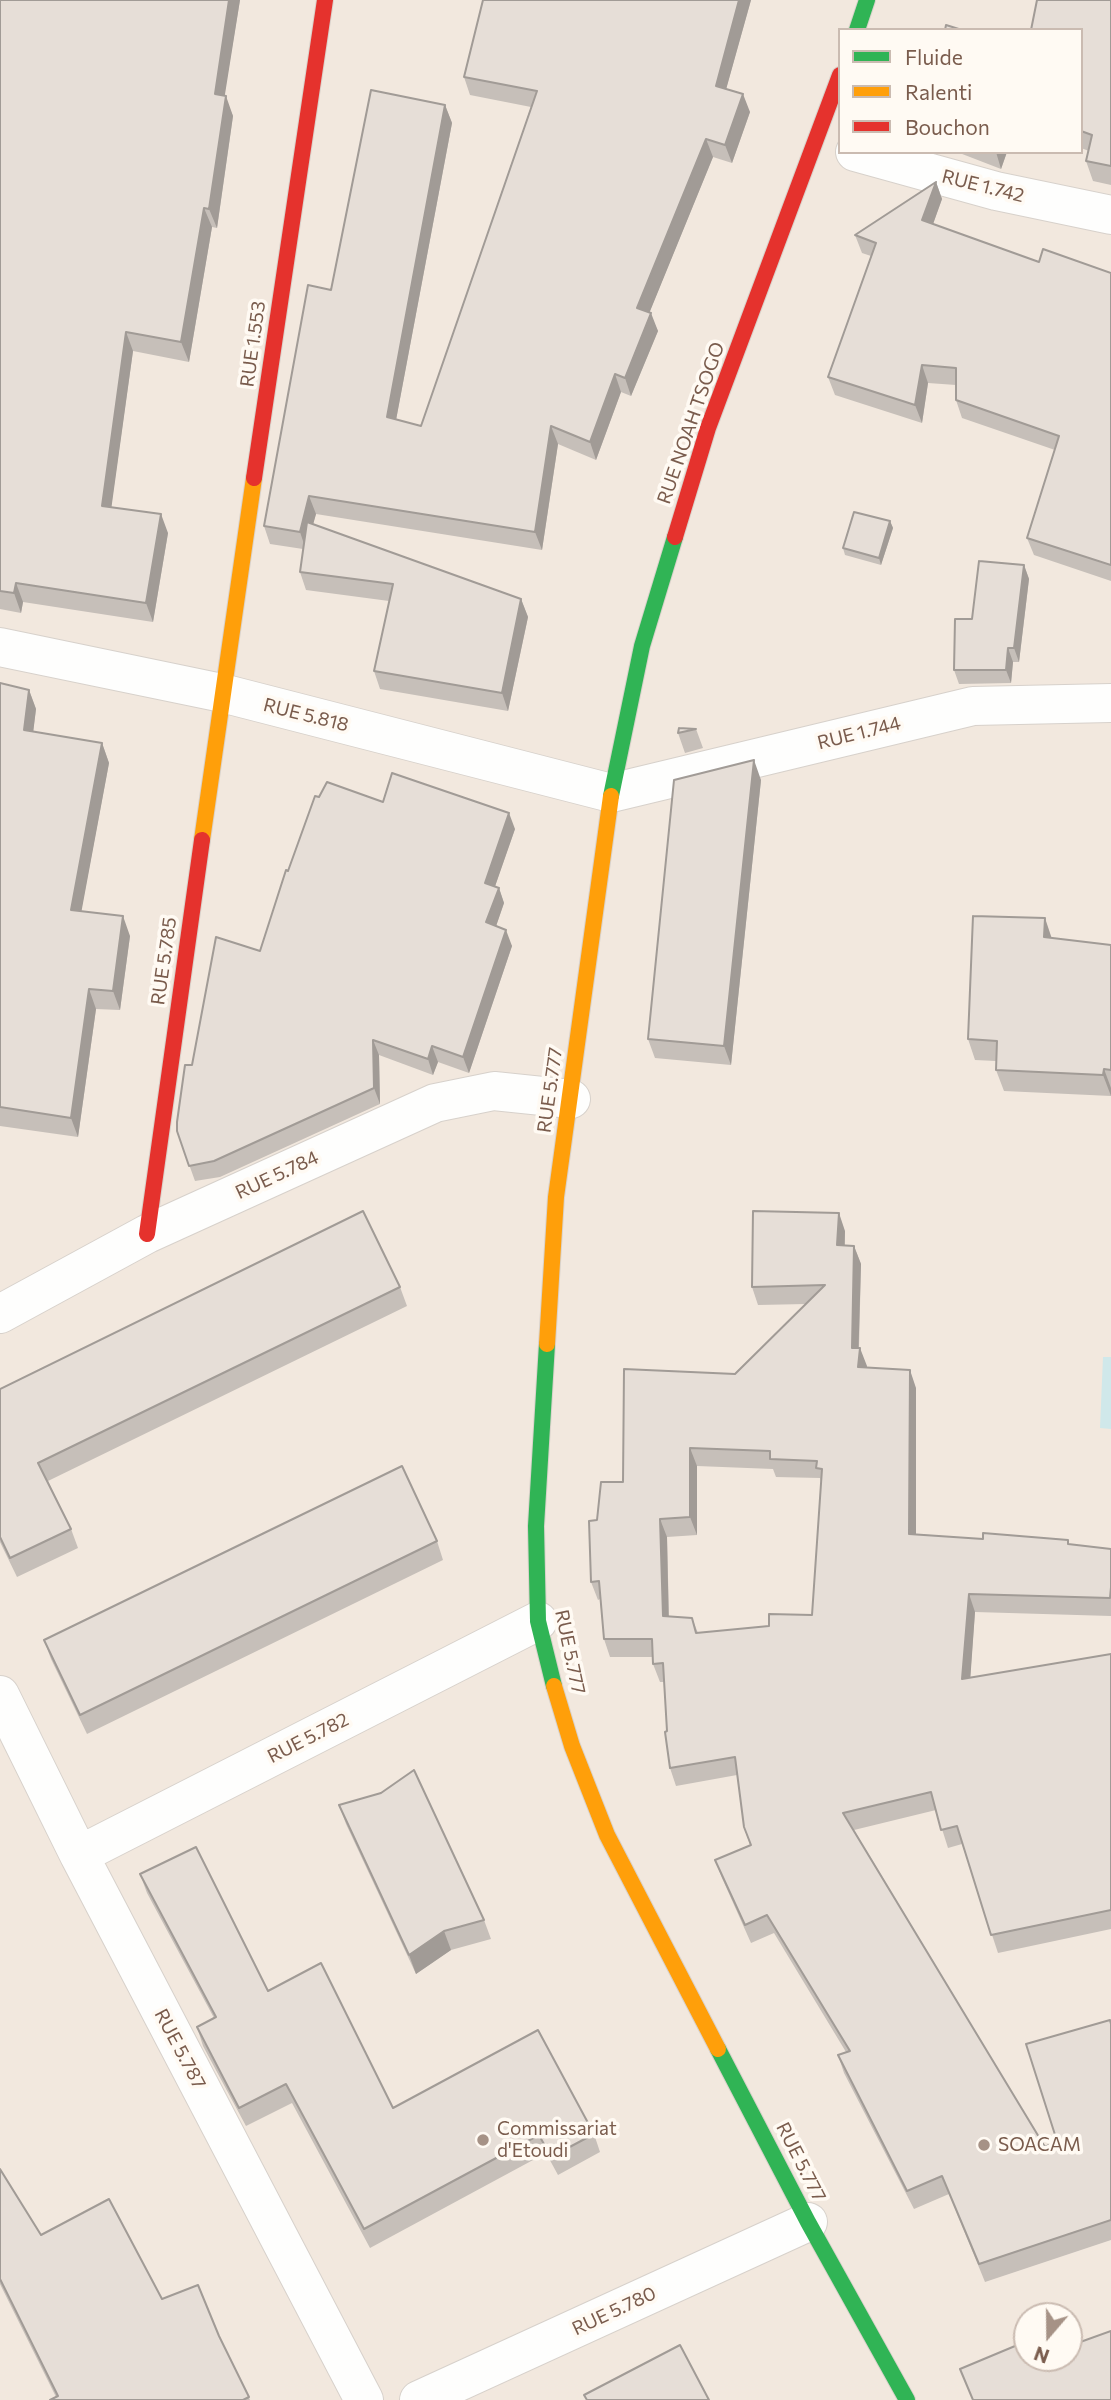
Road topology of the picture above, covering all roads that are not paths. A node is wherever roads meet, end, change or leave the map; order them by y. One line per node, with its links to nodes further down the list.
1 (325, 0): 9 (main road, RUE 1.553)
2 (867, 0): 3 (main road)
3 (858, 28)
4 (838, 86): 5 (main road, RUE NOAH TSOGO)
5 (828, 144): 11 (main road, RUE NOAH TSOGO)
6 (862, 154): 7 (street, RUE 1.742)
7 (1111, 215)
8 (0, 647): 9 (street, RUE 5.818)
9 (222, 694): 11 (street, RUE 5.818); 13 (main road, RUE 5.785)
10 (1111, 703): 11 (street, RUE 1.744)
11 (611, 793): 12 (main road, RUE 5.777)
12 (571, 1099): 13 (street, RUE 5.784); 15 (main road, RUE 5.777)
13 (147, 1234): 14 (street, RUE 5.784)
14 (0, 1314)
15 (538, 1621): 17 (street, RUE 5.782); 18 (main road, RUE 5.777)
16 (0, 1695): 17 (street, RUE 5.787)
17 (79, 1855): 19 (street, RUE 5.787)
18 (808, 2222): 20 (street, RUE 5.780); 21 (main road, RUE 5.777)
19 (364, 2400)
20 (419, 2400)
21 (907, 2400)

